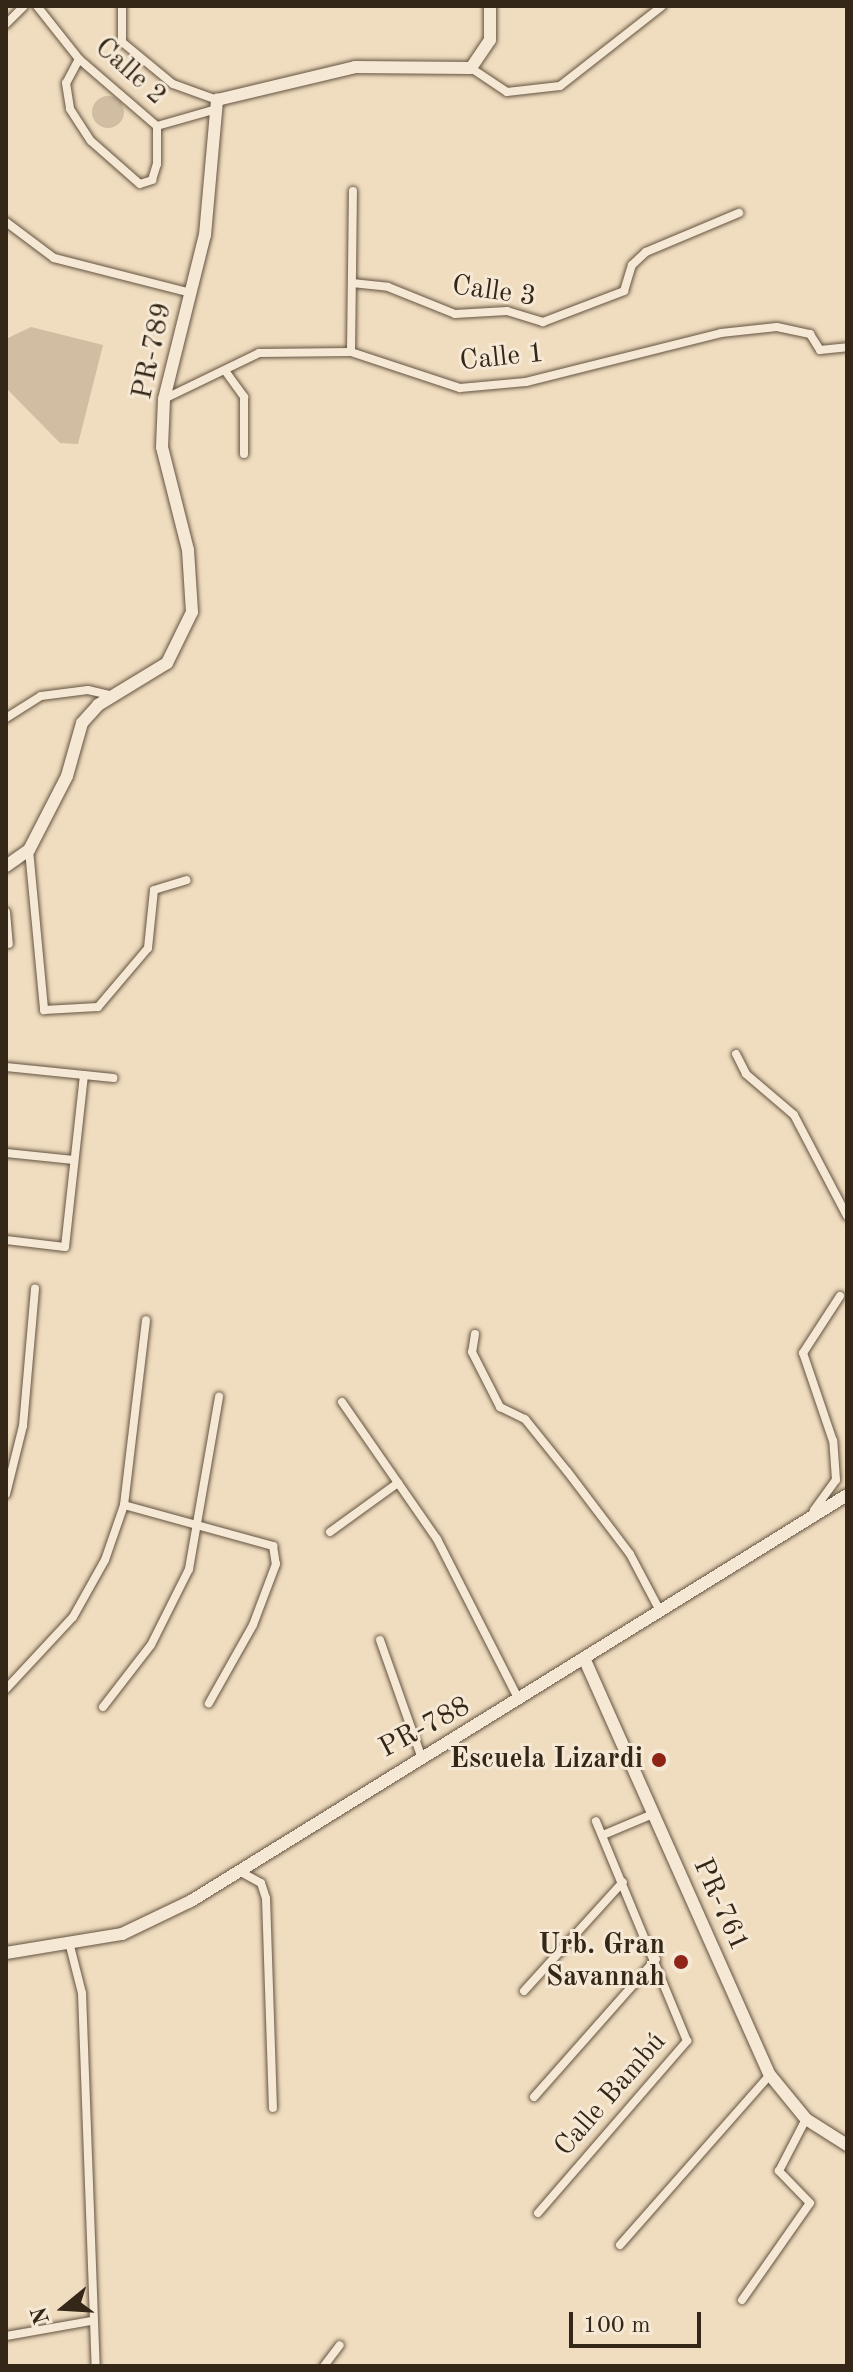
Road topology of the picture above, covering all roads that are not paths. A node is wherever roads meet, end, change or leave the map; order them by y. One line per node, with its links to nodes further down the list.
1 (24, 6): 6 (street)
2 (37, 6): 7 (street, Calle 2)
3 (122, 6): 9 (street)
4 (490, 6): 8 (street)
5 (662, 6): 8 (street)
6 (6, 24)
7 (79, 59): 10 (street, Calle 2); 10 (street)
8 (471, 68): 9 (street)
9 (215, 105): 10 (street, Calle 2); 15 (street, PR-789 / PR-789)
10 (157, 126)
11 (353, 191): 14 (street)
12 (739, 213): 14 (street, Calle 3)
13 (6, 222): 15 (street)
14 (352, 283): 17 (street)
15 (191, 293): 19 (street, PR-789 / PR-789)
16 (847, 347): 17 (street, Calle 1)
17 (351, 352): 18 (street, Calle 1)
18 (226, 372): 19 (street, Calle 1); 20 (street)
19 (164, 399): 21 (street, PR-789 / PR-789)
20 (244, 454)
21 (115, 697): 22 (street); 23 (street, PR-789 / PR-789)
22 (6, 718)
23 (29, 850): 24 (street, PR-789 / PR-789); 25 (street)
24 (6, 866)
25 (186, 880)
26 (6, 912): 27 (street)
27 (9, 944)
28 (736, 1054): 34 (street)
29 (6, 1067): 30 (street)
30 (84, 1075): 31 (street); 33 (street)
31 (113, 1078)
32 (6, 1153): 33 (street)
33 (74, 1160): 35 (street)
34 (847, 1216)
35 (6, 1240)
36 (35, 1289): 43 (street)
37 (840, 1296): 48 (street)
38 (146, 1320): 45 (street)
39 (475, 1334): 49 (street)
40 (219, 1397): 46 (street)
41 (342, 1402): 42 (street)
42 (398, 1483): 47 (street); 53 (street)
43 (6, 1494)
44 (847, 1495): 48 (street, PR-788 / PR-788)
45 (124, 1505): 46 (street); 52 (street)
46 (201, 1526): 54 (street); 55 (street)
47 (330, 1532)
48 (791, 1534): 49 (street, PR-788 / PR-788)
49 (660, 1611): 51 (street, PR-788 / PR-788)
50 (380, 1640): 56 (street)
51 (584, 1658): 53 (street, PR-788 / PR-788); 57 (street, PR-761 / PR-761)
52 (6, 1689)
53 (519, 1700): 56 (street, PR-788 / PR-788)
54 (209, 1703)
55 (103, 1707)
56 (420, 1753): 60 (street, PR-788 / PR-788)
57 (653, 1814): 59 (street); 66 (street, PR-761 / PR-761)
58 (596, 1821): 59 (street, Calle Bambú)
59 (603, 1835): 61 (street, Calle Bambú)
60 (238, 1871): 62 (street, PR-788 / PR-788); 68 (street)
61 (623, 1882): 64 (street, Calle Bambú); 65 (street)
62 (70, 1946): 63 (street, PR-788 / PR-788); 74 (street)
63 (6, 1953)
64 (656, 1959): 67 (street); 71 (street, Calle Bambú)
65 (524, 1991)
66 (770, 2075): 69 (street, PR-761 / PR-761); 72 (street)
67 (534, 2097)
68 (273, 2108)
69 (806, 2119): 70 (street, PR-761 / PR-761); 73 (street)
70 (847, 2145)
71 (538, 2213)
72 (620, 2245)
73 (742, 2300)
74 (91, 2321): 75 (street); 77 (street)
75 (6, 2336)
76 (340, 2345): 78 (street)
77 (96, 2366)
78 (324, 2366)

